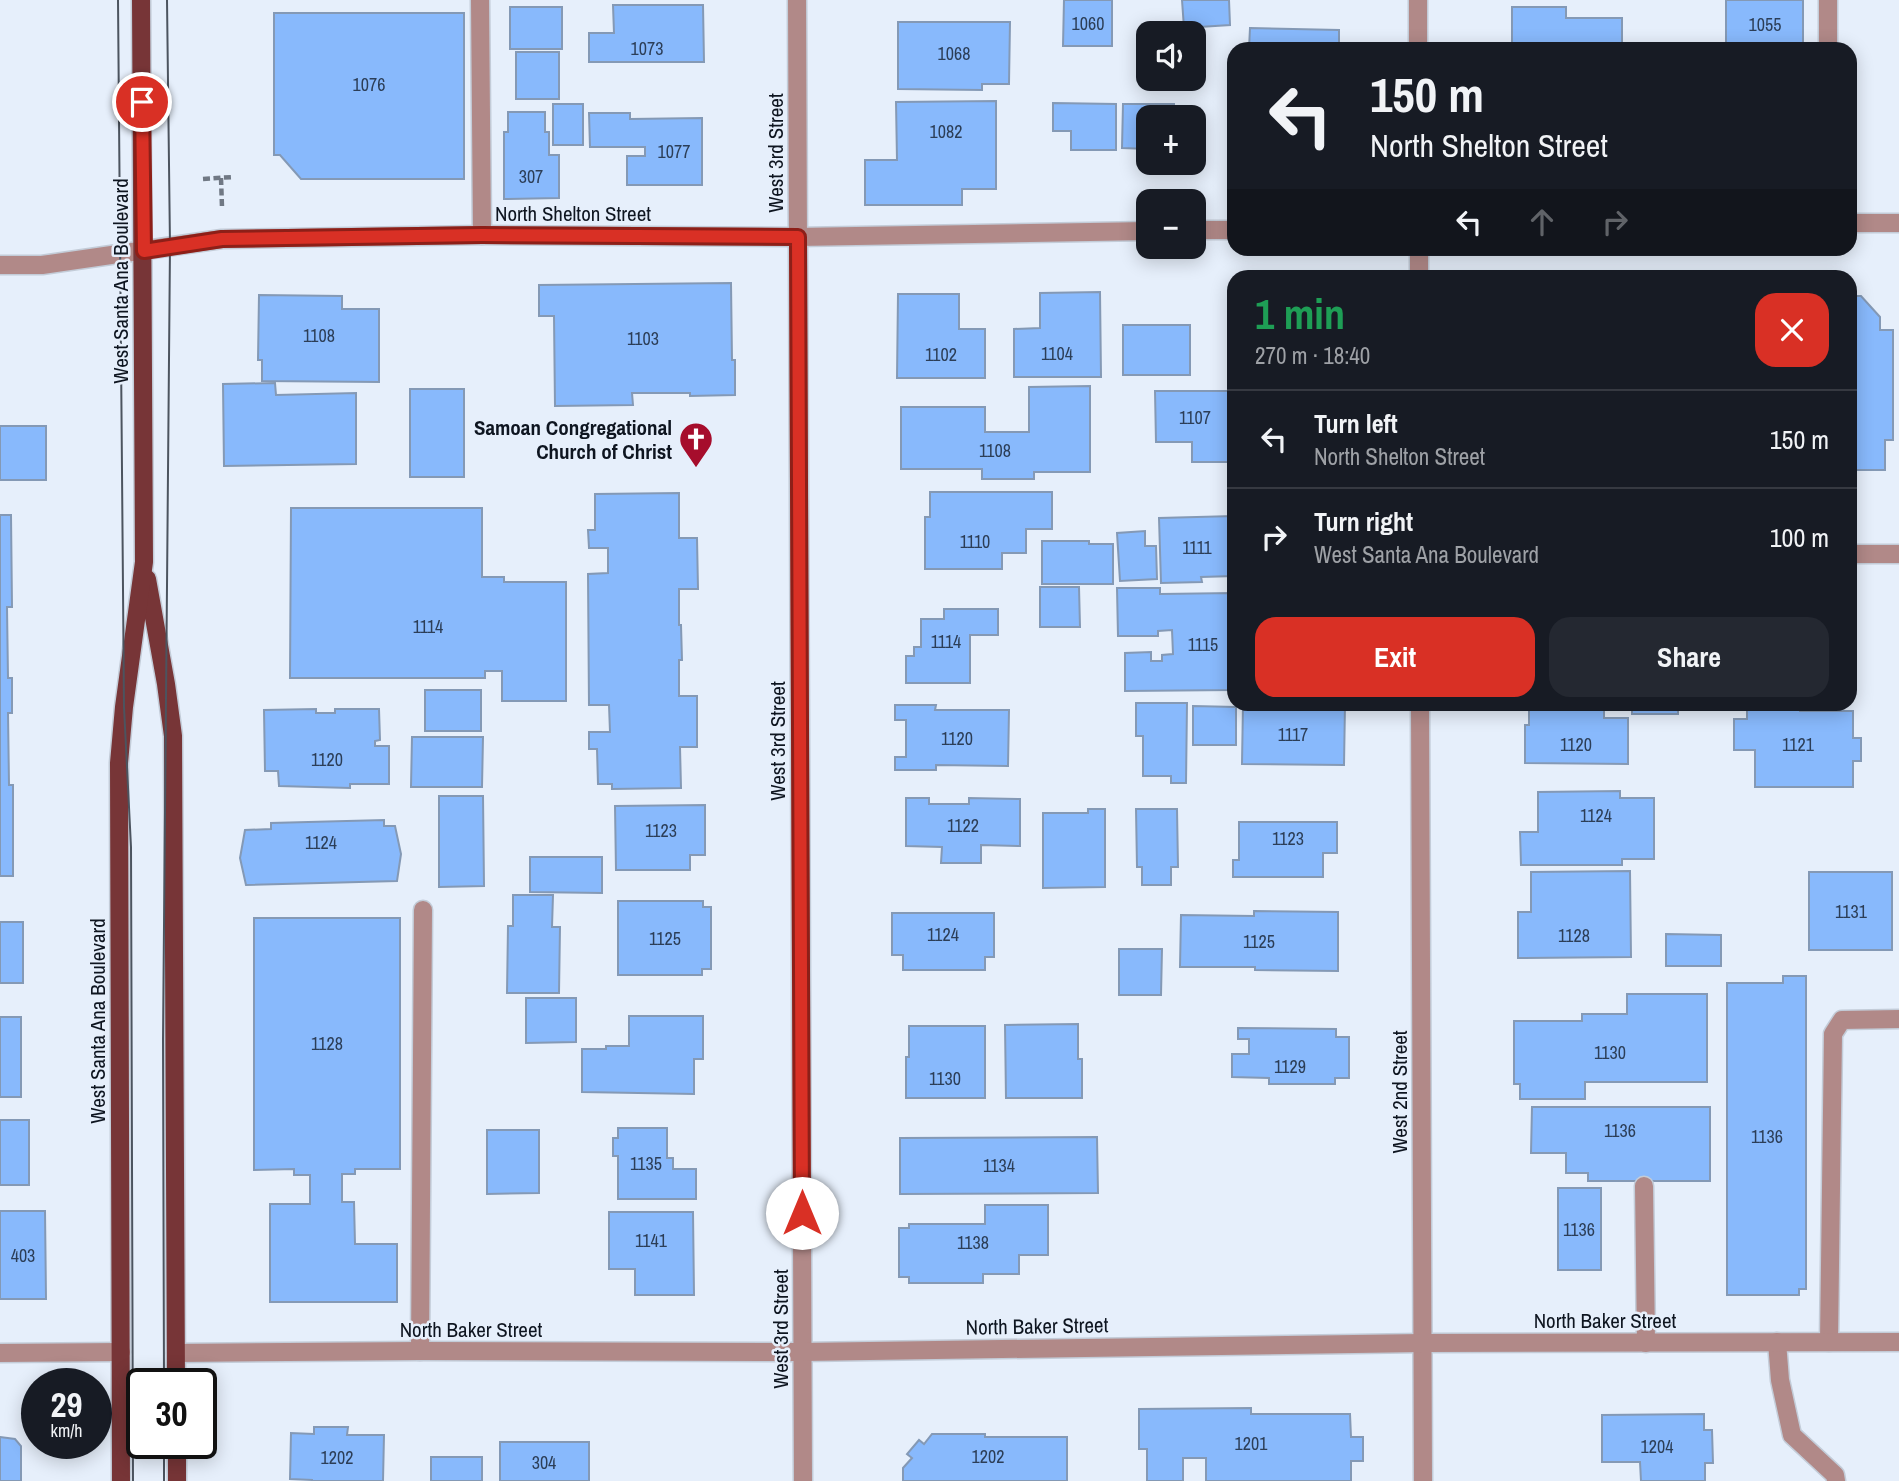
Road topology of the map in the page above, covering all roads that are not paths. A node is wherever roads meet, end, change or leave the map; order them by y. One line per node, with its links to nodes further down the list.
1 (141, 0): 15 (main road, West Santa Ana Boulevard)
2 (480, 0): 13 (street)
3 (797, 0): 14 (street, West 3rd Street)
4 (1418, 0): 6 (street)
5 (1828, 0): 7 (street)
6 (1418, 42)
7 (1828, 42)
8 (1857, 223): 9 (street)
9 (1899, 223)
10 (1206, 230): 11 (street)
11 (1227, 230)
12 (1136, 231): 14 (street, North Shelton Street)
13 (482, 235): 14 (street, North Shelton Street); 15 (street, North Shelton Street)
14 (798, 237): 31 (street, West 3rd Street)
15 (144, 251): 16 (street, North Shelton Street); 19 (main road, West Santa Ana Boulevard)
16 (0, 265)
17 (1857, 554): 18 (street)
18 (1899, 554)
19 (144, 562): 30 (main road, West Santa Ana Boulevard); 33 (main road, West Santa Ana Boulevard)
20 (1420, 711): 27 (street, West 2nd Street)
21 (423, 910): 29 (street)
22 (1899, 1019): 25 (street)
23 (1644, 1185): 28 (street)
24 (1777, 1342): 25 (street, North Baker Street); 28 (street, North Baker Street); 40 (street)
25 (1829, 1342): 26 (street, North Baker Street)
26 (1899, 1342)
27 (1422, 1343): 28 (street, North Baker Street); 31 (street, North Baker Street); 39 (street, West 2nd Street)
28 (1646, 1343)
29 (420, 1351): 31 (street, North Baker Street); 33 (street, North Baker Street)
30 (121, 1352): 32 (street); 36 (main road, West Santa Ana Boulevard)
31 (803, 1352): 38 (street, West 3rd Street)
32 (0, 1353)
33 (176, 1353): 34 (main road, West Santa Ana Boulevard)
34 (176, 1368)
35 (177, 1459): 37 (main road)
36 (121, 1481)
37 (177, 1481)
38 (803, 1481)
39 (1423, 1481)
40 (1836, 1481)

